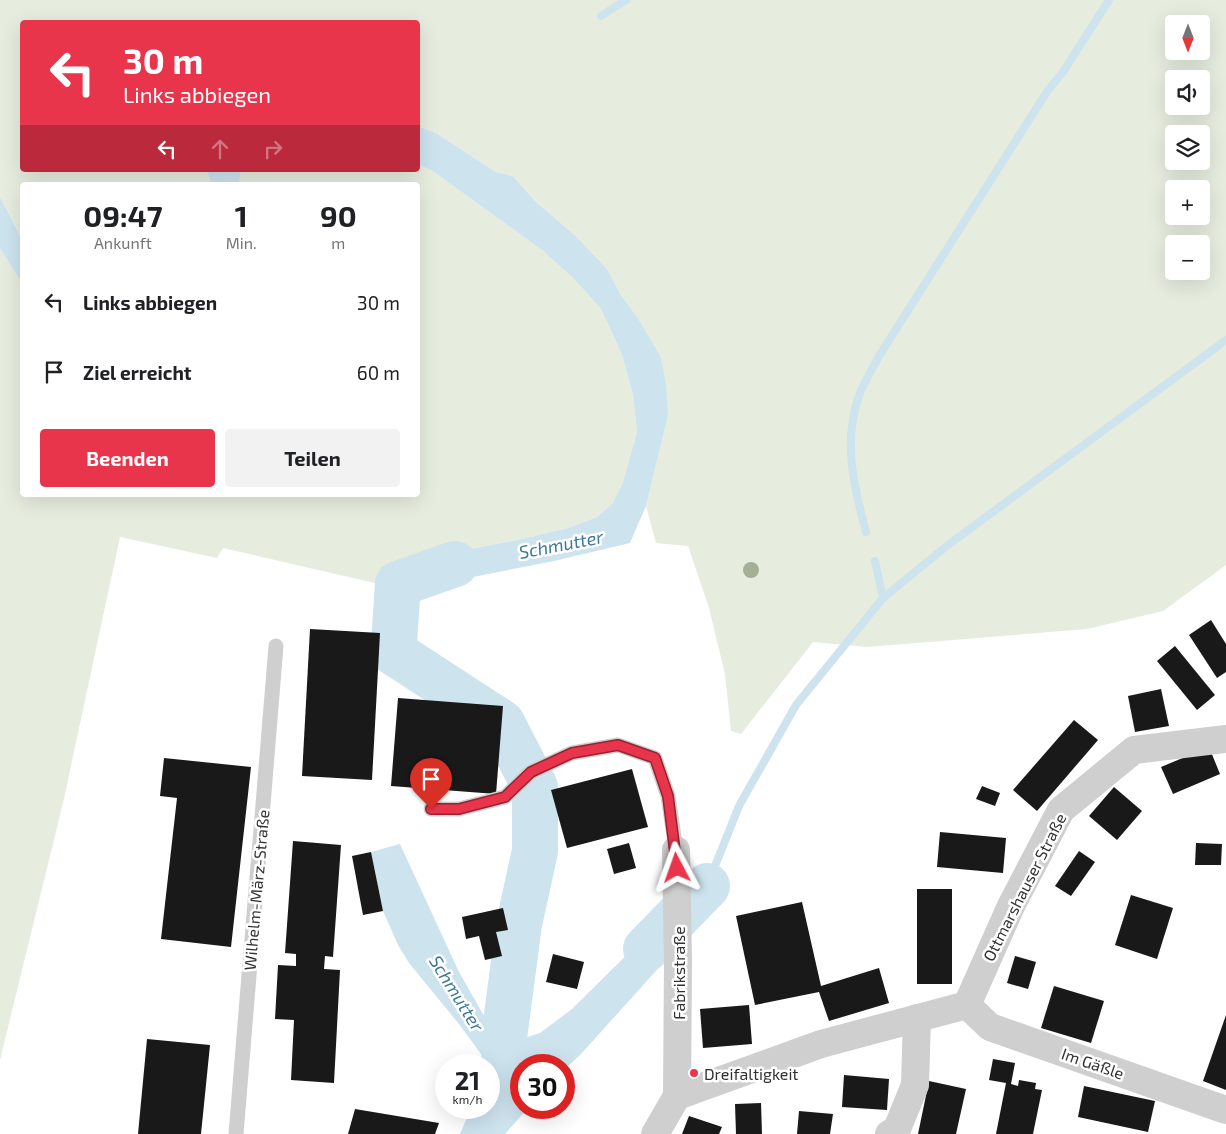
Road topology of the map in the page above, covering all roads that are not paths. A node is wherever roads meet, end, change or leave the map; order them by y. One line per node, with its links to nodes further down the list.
1 (276, 646): 9 (lane, Wilhelm-März-Straße)
2 (1226, 740): 5 (street, Ottmarshauser Straße)
3 (431, 809): 4 (lane)
4 (676, 850): 7 (street, Fabrikstraße)
5 (967, 1004): 6 (street); 8 (street, Im Gäßle)
6 (916, 1018): 7 (street); 11 (street)
7 (677, 1096): 10 (street)
8 (1226, 1110)
9 (236, 1134)
10 (655, 1134)
11 (889, 1134)

